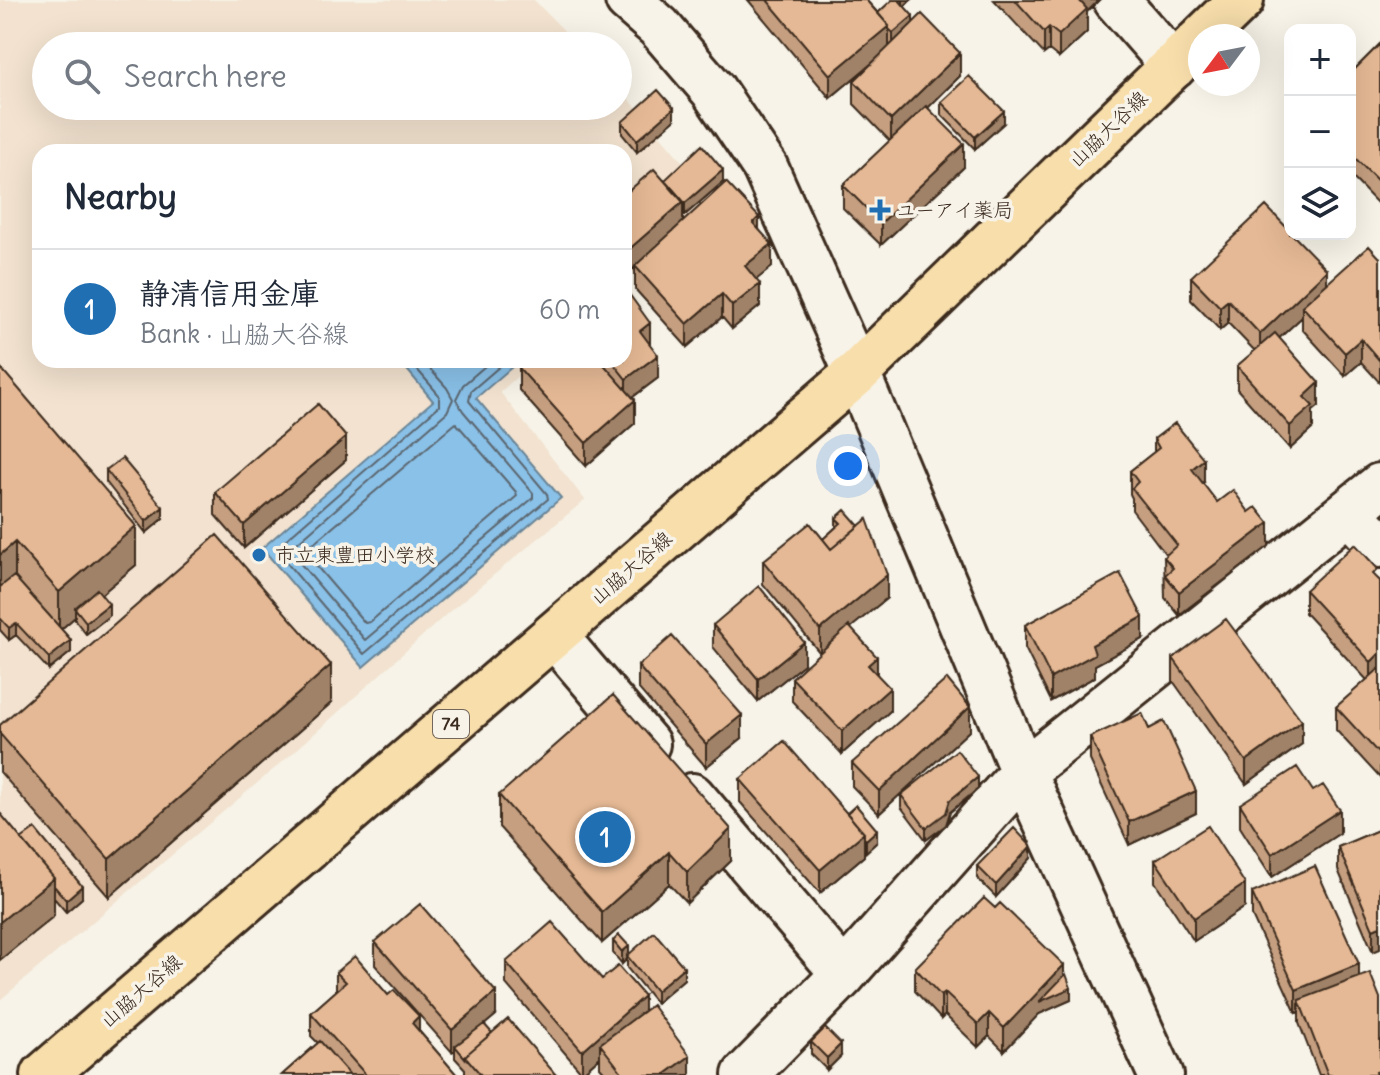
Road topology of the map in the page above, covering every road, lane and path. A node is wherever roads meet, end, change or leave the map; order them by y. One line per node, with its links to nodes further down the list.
1 (628, 0): 7 (street)
2 (1116, 0): 5 (street)
3 (1241, 0): 4 (main road, 山脇大谷線 / 74)
4 (1216, 24)
5 (1188, 44)
6 (1188, 52): 7 (main road, 山脇大谷線 / 74)
7 (857, 373): 10 (main road, 山脇大谷線 / 74); 11 (street)
8 (1364, 499): 9 (street); 11 (street)
9 (1380, 545)
10 (554, 635): 12 (street); 13 (main road, 山脇大谷線 / 74)
11 (1023, 772): 12 (street); 15 (street)
12 (844, 974): 14 (street)
13 (44, 1075)
14 (745, 1075)
15 (1161, 1075)

